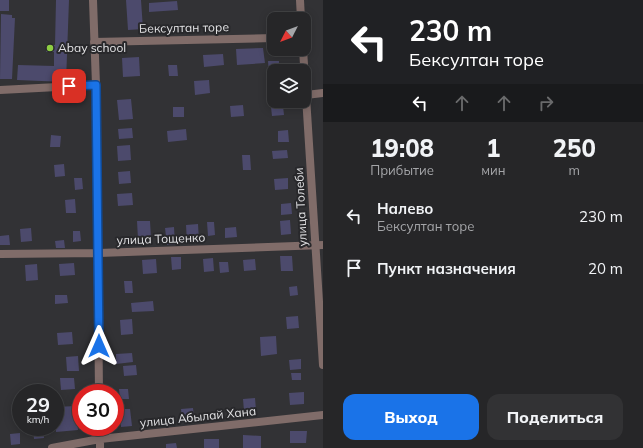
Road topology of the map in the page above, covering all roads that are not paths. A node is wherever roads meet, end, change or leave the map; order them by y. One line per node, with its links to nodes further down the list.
1 (92, 0): 5 (street)
2 (300, 0): 3 (street)
3 (301, 12)
4 (267, 38): 5 (street, Бексултан торе)
5 (94, 42): 6 (street)
6 (96, 85): 7 (street); 12 (street)
7 (0, 90)
8 (323, 93): 9 (street)
9 (311, 94)
10 (307, 108): 11 (street, улица Толеби)
11 (319, 245): 12 (street, улица Тощенко); 14 (street, улица Толеби)
12 (98, 253): 13 (street, улица Тощенко); 15 (street)
13 (0, 254)
14 (323, 364)
15 (99, 384)
16 (323, 415): 17 (street, улица Абылай Хана)
17 (100, 439): 18 (street, улица Абылай Хана); 19 (street)
18 (52, 448)
19 (100, 448)

